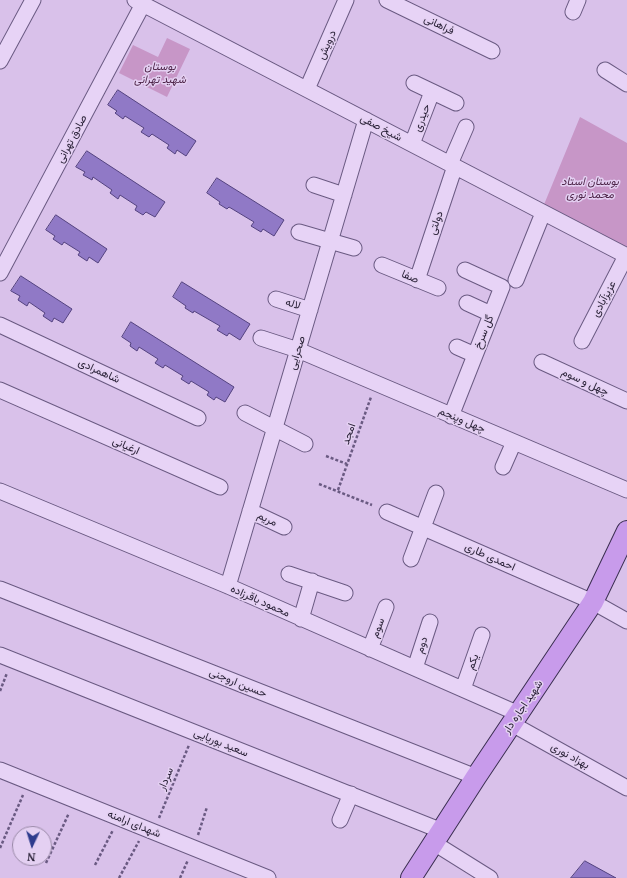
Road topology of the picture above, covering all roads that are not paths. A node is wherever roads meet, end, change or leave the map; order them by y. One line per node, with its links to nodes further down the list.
1 (33, 0): 6 (street)
2 (346, 0): 10 (street, درویش)
3 (387, 0): 5 (street, فراهانی)
4 (139, 2): 10 (street, شیخ صفی); 26 (street, صادق تهرانی)
5 (492, 51)
6 (0, 61)
7 (605, 70): 9 (street)
8 (414, 84): 11 (street)
9 (627, 84)
10 (307, 90): 13 (street, شیخ صفی)
11 (432, 92): 12 (street); 15 (street, حیدری)
12 (456, 103)
13 (366, 120): 15 (street, شیخ صفی); 18 (street, صحرایی)
14 (466, 127): 16 (street, دولتی)
15 (412, 144): 16 (street, شیخ صفی)
16 (452, 165): 19 (street, شیخ صفی); 27 (street, دولتی)
17 (314, 185): 18 (street)
18 (344, 195): 21 (street, صحرایی)
19 (543, 213): 23 (street, شیخ صفی); 28 (street)
20 (299, 232): 21 (street)
21 (330, 240): 22 (street); 32 (street, صحرایی)
22 (354, 248)
23 (627, 256): 36 (street, عزیزآبادی)
24 (382, 265): 27 (street, صفا)
25 (465, 270): 33 (street, گل سرخ)
26 (0, 273)
27 (417, 280): 29 (street, صفا)
28 (516, 280)
29 (438, 288)
30 (276, 299): 32 (street, لاله)
31 (467, 303): 33 (street)
32 (310, 310): 38 (street, صحرایی)
33 (491, 314): 39 (street, گل سرخ)
34 (0, 325): 45 (street, شاهمرادی)
35 (261, 338): 38 (street, چهل وپنجم)
36 (582, 341)
37 (457, 347): 39 (street)
38 (298, 350): 44 (street, چهل وپنجم); 46 (street, صحرایی)
39 (475, 355): 44 (street, گل سرخ)
40 (542, 362): 42 (street, چهل و سوم)
41 (0, 390): 50 (street, ارغیانی)
42 (627, 401)
43 (245, 413): 46 (street)
44 (451, 416): 47 (street, چهل وپنجم)
45 (198, 418)
46 (274, 429): 48 (street); 54 (street, صحرایی)
47 (514, 442): 49 (street); 51 (street, چهل وپنجم)
48 (305, 444)
49 (503, 467)
50 (220, 487)
51 (627, 490)
52 (0, 491): 62 (street, محمود باقرزاده)
53 (436, 493): 57 (street)
54 (250, 511): 56 (street, مریم); 62 (street, صحرایی)
55 (387, 512): 57 (street, احمدی طاری)
56 (284, 527)
57 (422, 528): 59 (street); 65 (street, احمدی طاری)
58 (627, 532): 65 (main road, شهید اجاره دار)
59 (411, 559)
60 (289, 574): 61 (street)
61 (312, 582): 64 (street); 67 (street)
62 (228, 586): 67 (street, محمود باقرزاده)
63 (0, 589): 77 (street, حسین اروجنی)
64 (345, 593)
65 (593, 602): 68 (street, احمدی طاری); 75 (main road, شهید اجاره دار)
66 (386, 607): 71 (street, سوم)
67 (301, 619): 71 (street, محمود باقرزاده)
68 (627, 621)
69 (430, 622): 73 (street, دوم)
70 (482, 635): 74 (street, یکم)
71 (370, 649): 73 (street, محمود باقرزاده)
72 (0, 655): 79 (street, سعید بوریایی)
73 (415, 668): 74 (street, محمود باقرزاده)
74 (463, 689): 75 (street, محمود باقرزاده)
75 (516, 719): 77 (main road, شهید اجاره دار); 78 (street, بهزاد نوری)
76 (0, 770): 82 (street, شهدای ارامنه)
77 (476, 777): 81 (main road, شهید اجاره دار)
78 (627, 788)
79 (351, 794): 80 (street); 81 (street, سعید بوریایی)
80 (340, 820)
81 (438, 837): 83 (main road, شهید اجاره دار); 84 (street, سعید بوریایی)
82 (268, 878)
83 (411, 878)
84 (490, 878)

